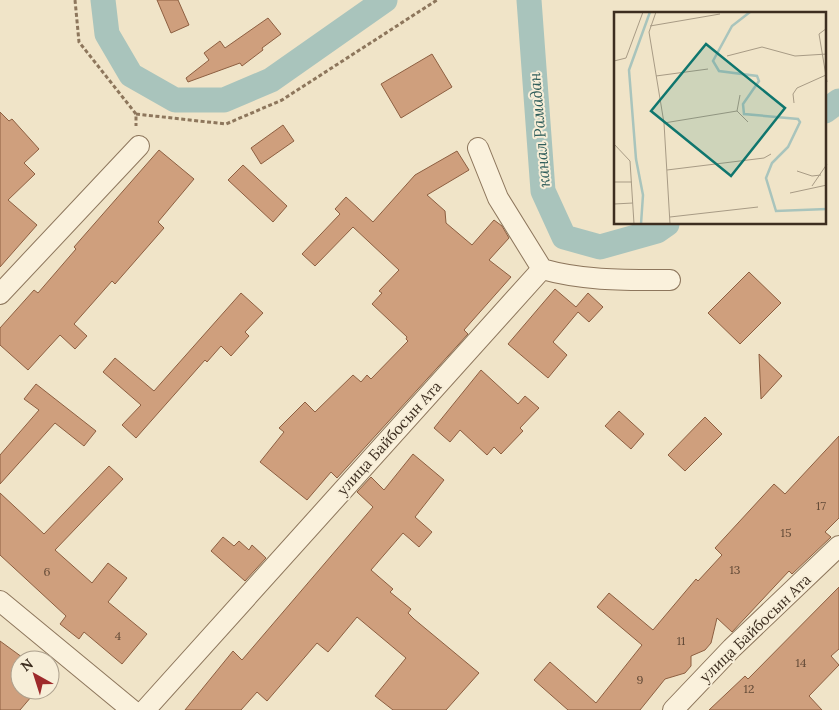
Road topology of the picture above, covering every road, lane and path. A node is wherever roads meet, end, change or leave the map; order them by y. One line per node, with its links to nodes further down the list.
1 (75, 0): 2 (path)
2 (437, 0)
3 (139, 146): 7 (street)
4 (478, 148): 5 (street)
5 (542, 269): 6 (street); 11 (street, улица Байбосын Ата)
6 (670, 280)
7 (0, 294)
8 (839, 546): 12 (street, улица Байбосын Ата)
9 (0, 601): 10 (street)
10 (132, 710)
11 (145, 710)
12 (673, 710)

